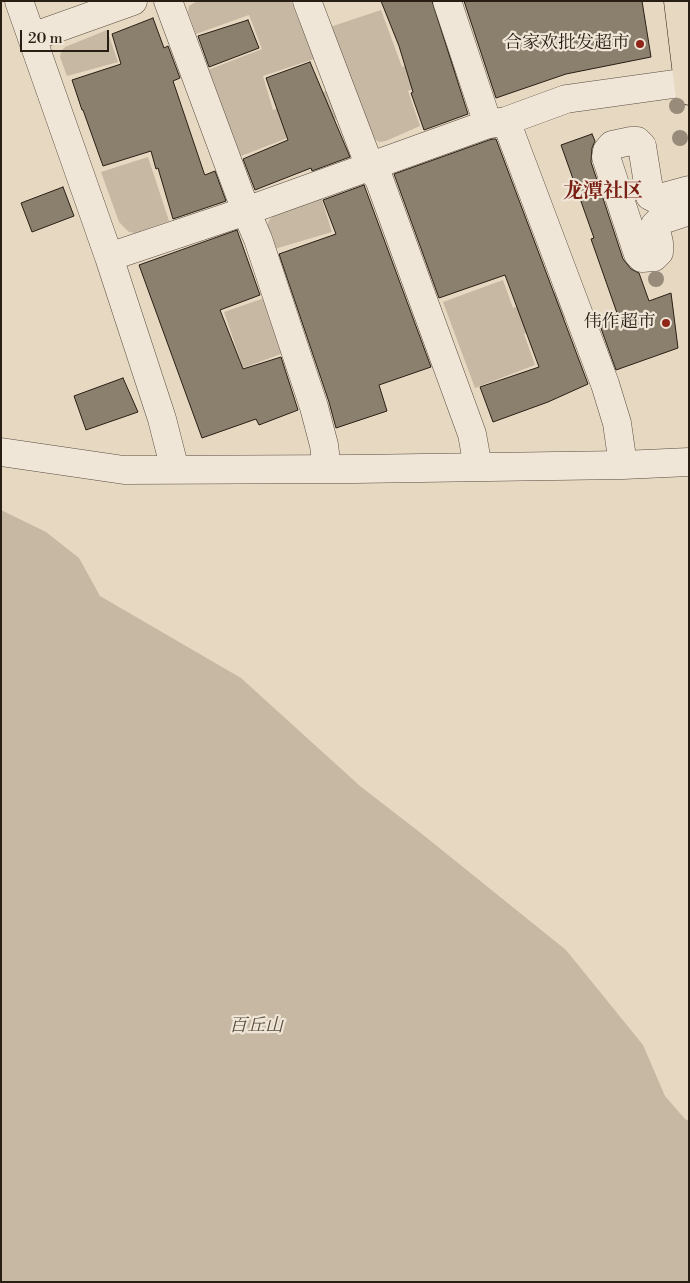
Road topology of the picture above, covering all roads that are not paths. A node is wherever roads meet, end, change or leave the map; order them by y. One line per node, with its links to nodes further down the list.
1 (19, 1): 7 (street)
2 (132, 1): 7 (street)
3 (168, 1): 12 (street)
4 (308, 1): 10 (street)
5 (447, 1): 9 (street)
6 (678, 1): 8 (main road)
7 (32, 37): 14 (street)
8 (688, 87): 9 (street)
9 (497, 123): 10 (street); 17 (street)
10 (370, 167): 12 (street); 18 (street)
11 (689, 190): 13 (street)
12 (246, 211): 14 (street); 19 (street)
13 (689, 211)
14 (109, 257): 20 (street)
15 (1, 452): 20 (street)
16 (689, 462): 17 (street)
17 (624, 464): 18 (street)
18 (478, 467): 19 (street)
19 (327, 469): 20 (street)
20 (175, 470)

